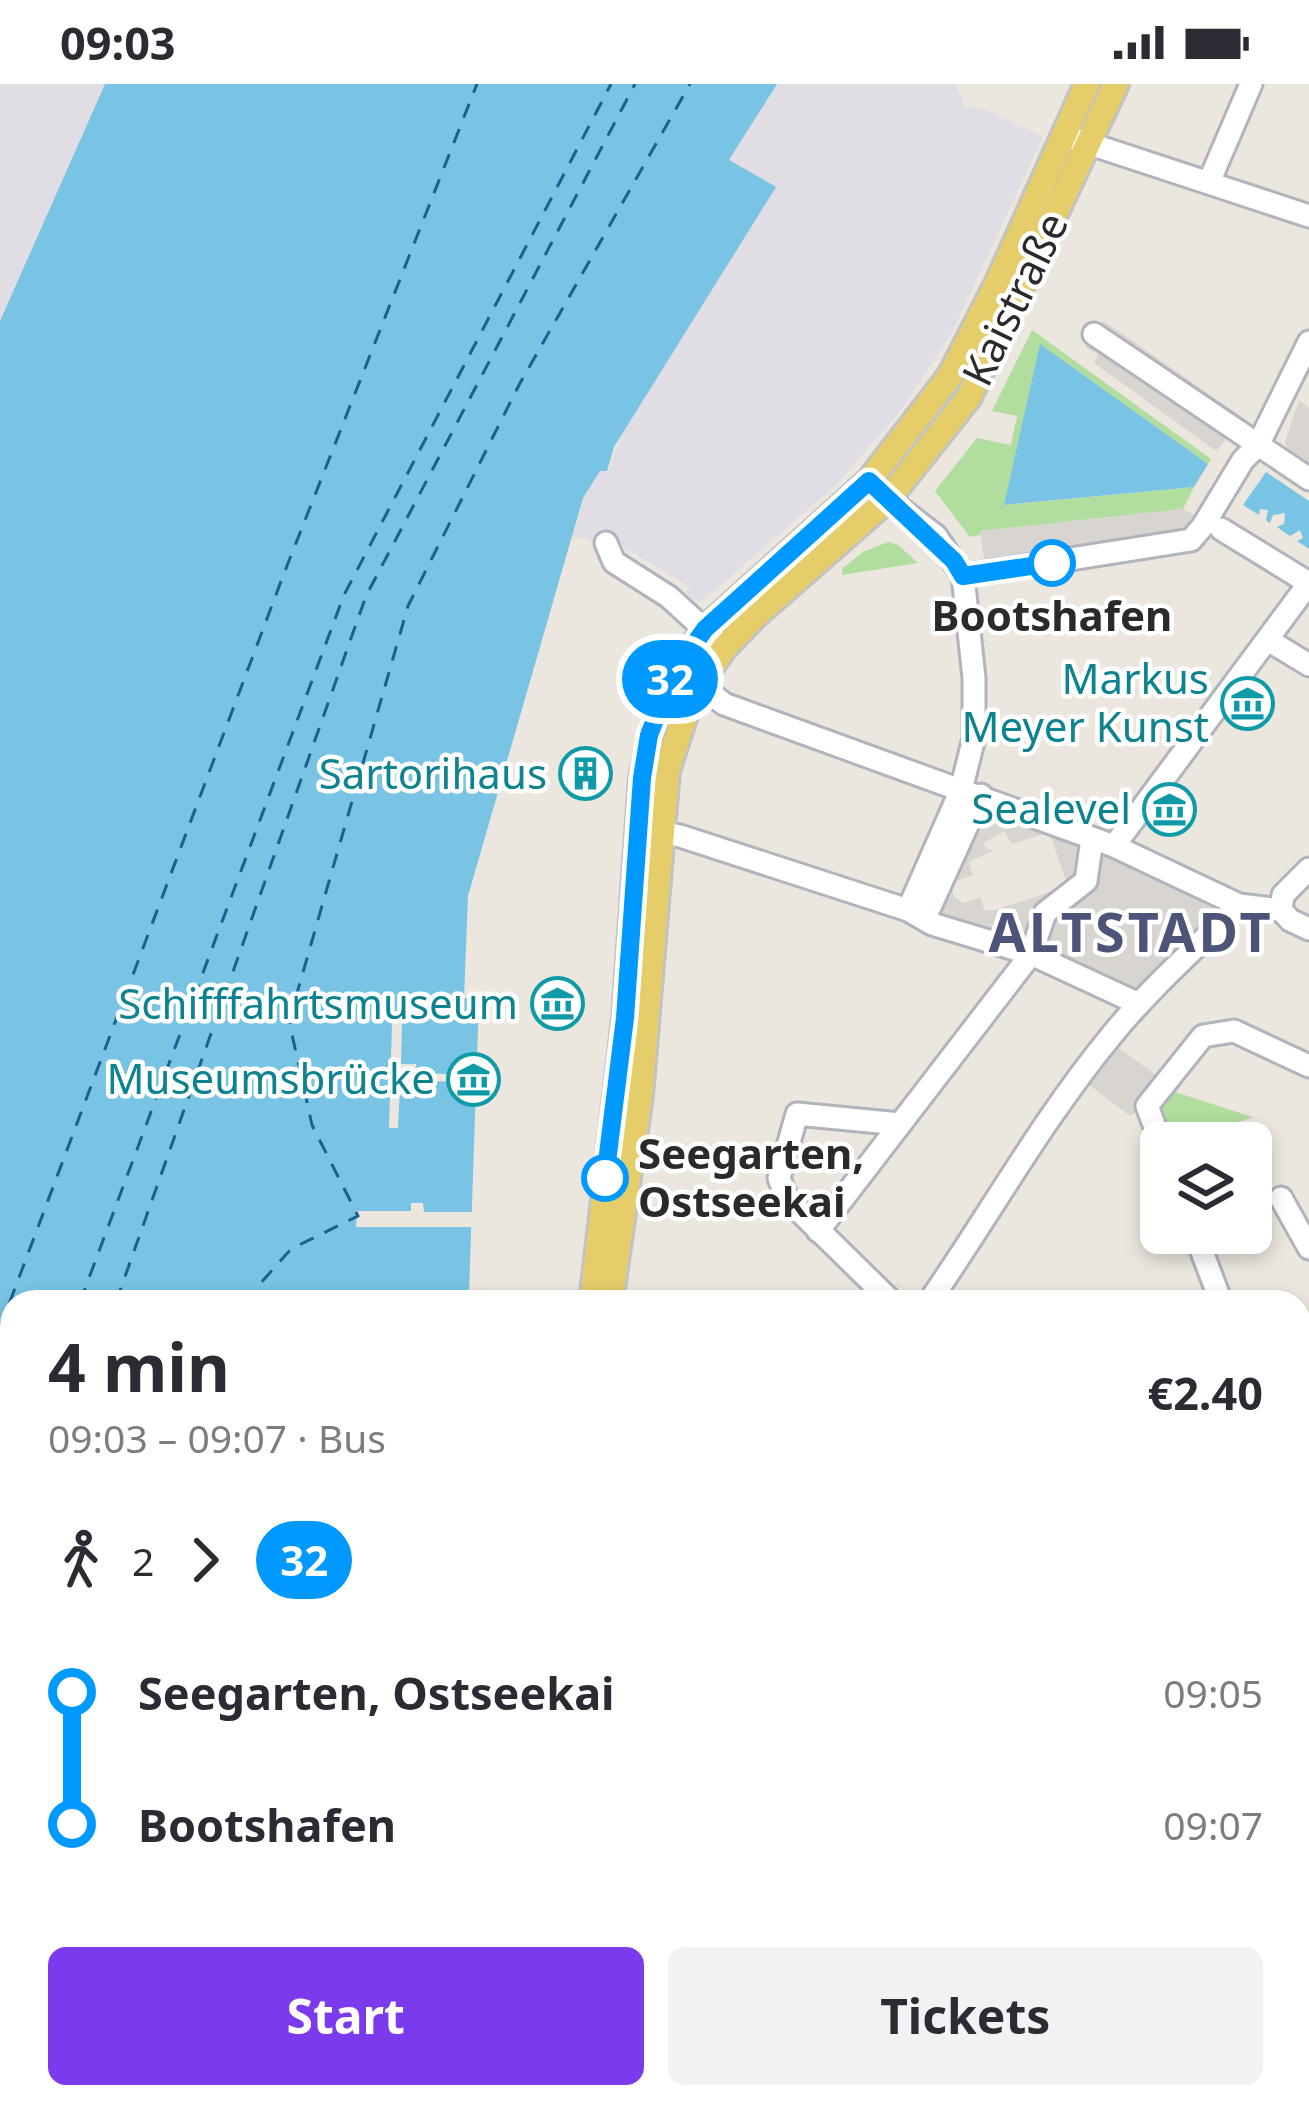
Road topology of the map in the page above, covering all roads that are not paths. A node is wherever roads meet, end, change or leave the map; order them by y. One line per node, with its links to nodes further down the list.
1 (1087, 84): 4 (main road, Kaistraße)
2 (1116, 84): 5 (main road, Kaistraße)
3 (1251, 84): 6 (street)
4 (1063, 134): 5 (street); 12 (main road, Kaistraße)
5 (1089, 144): 6 (street); 12 (main road, Kaistraße)
6 (1209, 182): 7 (street)
7 (1309, 216)
8 (1094, 334): 10 (street)
9 (1309, 342): 10 (street)
10 (1258, 445): 11 (street); 13 (street)
11 (1309, 479)
12 (879, 490): 15 (street); 17 (main road); 19 (main road)
13 (1214, 525): 15 (street); 16 (street)
14 (607, 543): 17 (street)
15 (959, 569): 22 (street)
16 (1309, 583): 18 (street)
17 (705, 629): 19 (street); 23 (main road)
18 (1268, 640): 20 (street); 24 (street)
19 (725, 647): 21 (main road)
20 (1309, 665)
21 (699, 684): 22 (street); 23 (main road)
22 (971, 792): 24 (street); 28 (street)
23 (650, 830): 28 (street); 32 (main road)
24 (1103, 843): 26 (street); 30 (street)
25 (1309, 869): 27 (street)
26 (1239, 905): 27 (street); 31 (street)
27 (1281, 910): 29 (street)
28 (917, 914): 30 (street)
29 (1309, 929)
30 (1031, 954): 31 (street); 35 (street)
31 (1139, 1004): 43 (street)
32 (632, 1059): 40 (main road); 41 (main road)
33 (1309, 1066): 34 (street)
34 (1154, 1122)
35 (900, 1124): 37 (street); 37 (street)
36 (1281, 1198): 38 (street)
37 (818, 1231): 42 (street)
38 (1309, 1248)
39 (1203, 1254): 44 (street)
40 (594, 1290)
41 (611, 1290)
42 (879, 1290)
43 (937, 1290)
44 (1216, 1290)

